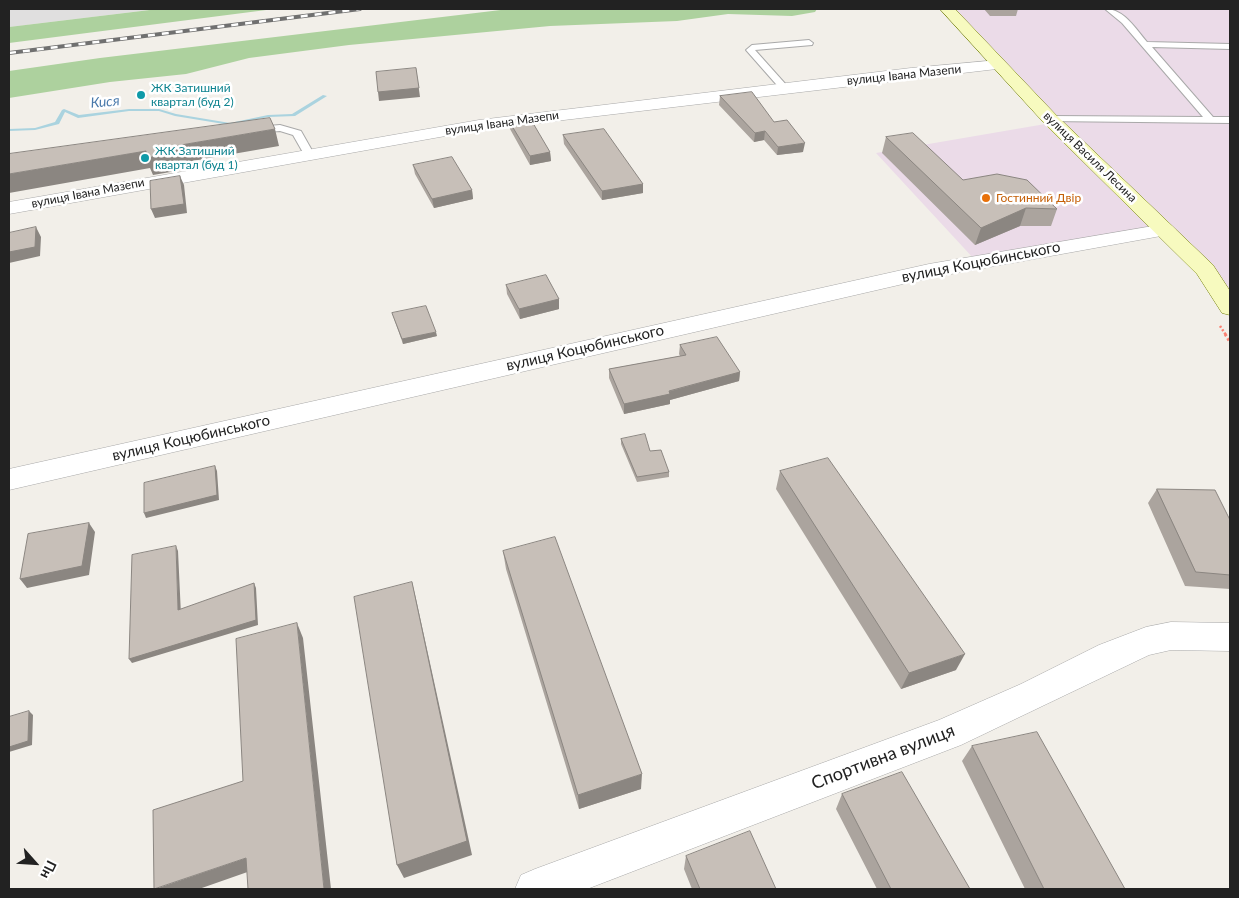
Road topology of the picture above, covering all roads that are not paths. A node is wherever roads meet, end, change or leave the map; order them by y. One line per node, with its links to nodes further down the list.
1 (947, 9): 6 (street, вулиця Василя Лесина)
2 (1109, 9): 4 (lane)
3 (809, 43): 7 (lane)
4 (1145, 44): 5 (lane); 9 (lane)
5 (1230, 46)
6 (1000, 65): 7 (street, вулиця Івана Мазепи); 8 (street, вулиця Василя Лесина)
7 (786, 90): 12 (street, вулиця Івана Мазепи)
8 (1050, 119): 9 (lane); 14 (street, вулиця Василя Лесина)
9 (1210, 119): 10 (lane)
10 (1230, 120)
11 (244, 132): 12 (lane)
12 (309, 154): 13 (street, вулиця Івана Мазепи)
13 (9, 208)
14 (1165, 230): 15 (street, вулиця Василя Лесина); 16 (street, вулиця Коцюбинського)
15 (1230, 308)
16 (9, 480)
17 (1230, 637): 18 (street, Спортивна вулиця)
18 (535, 889)

